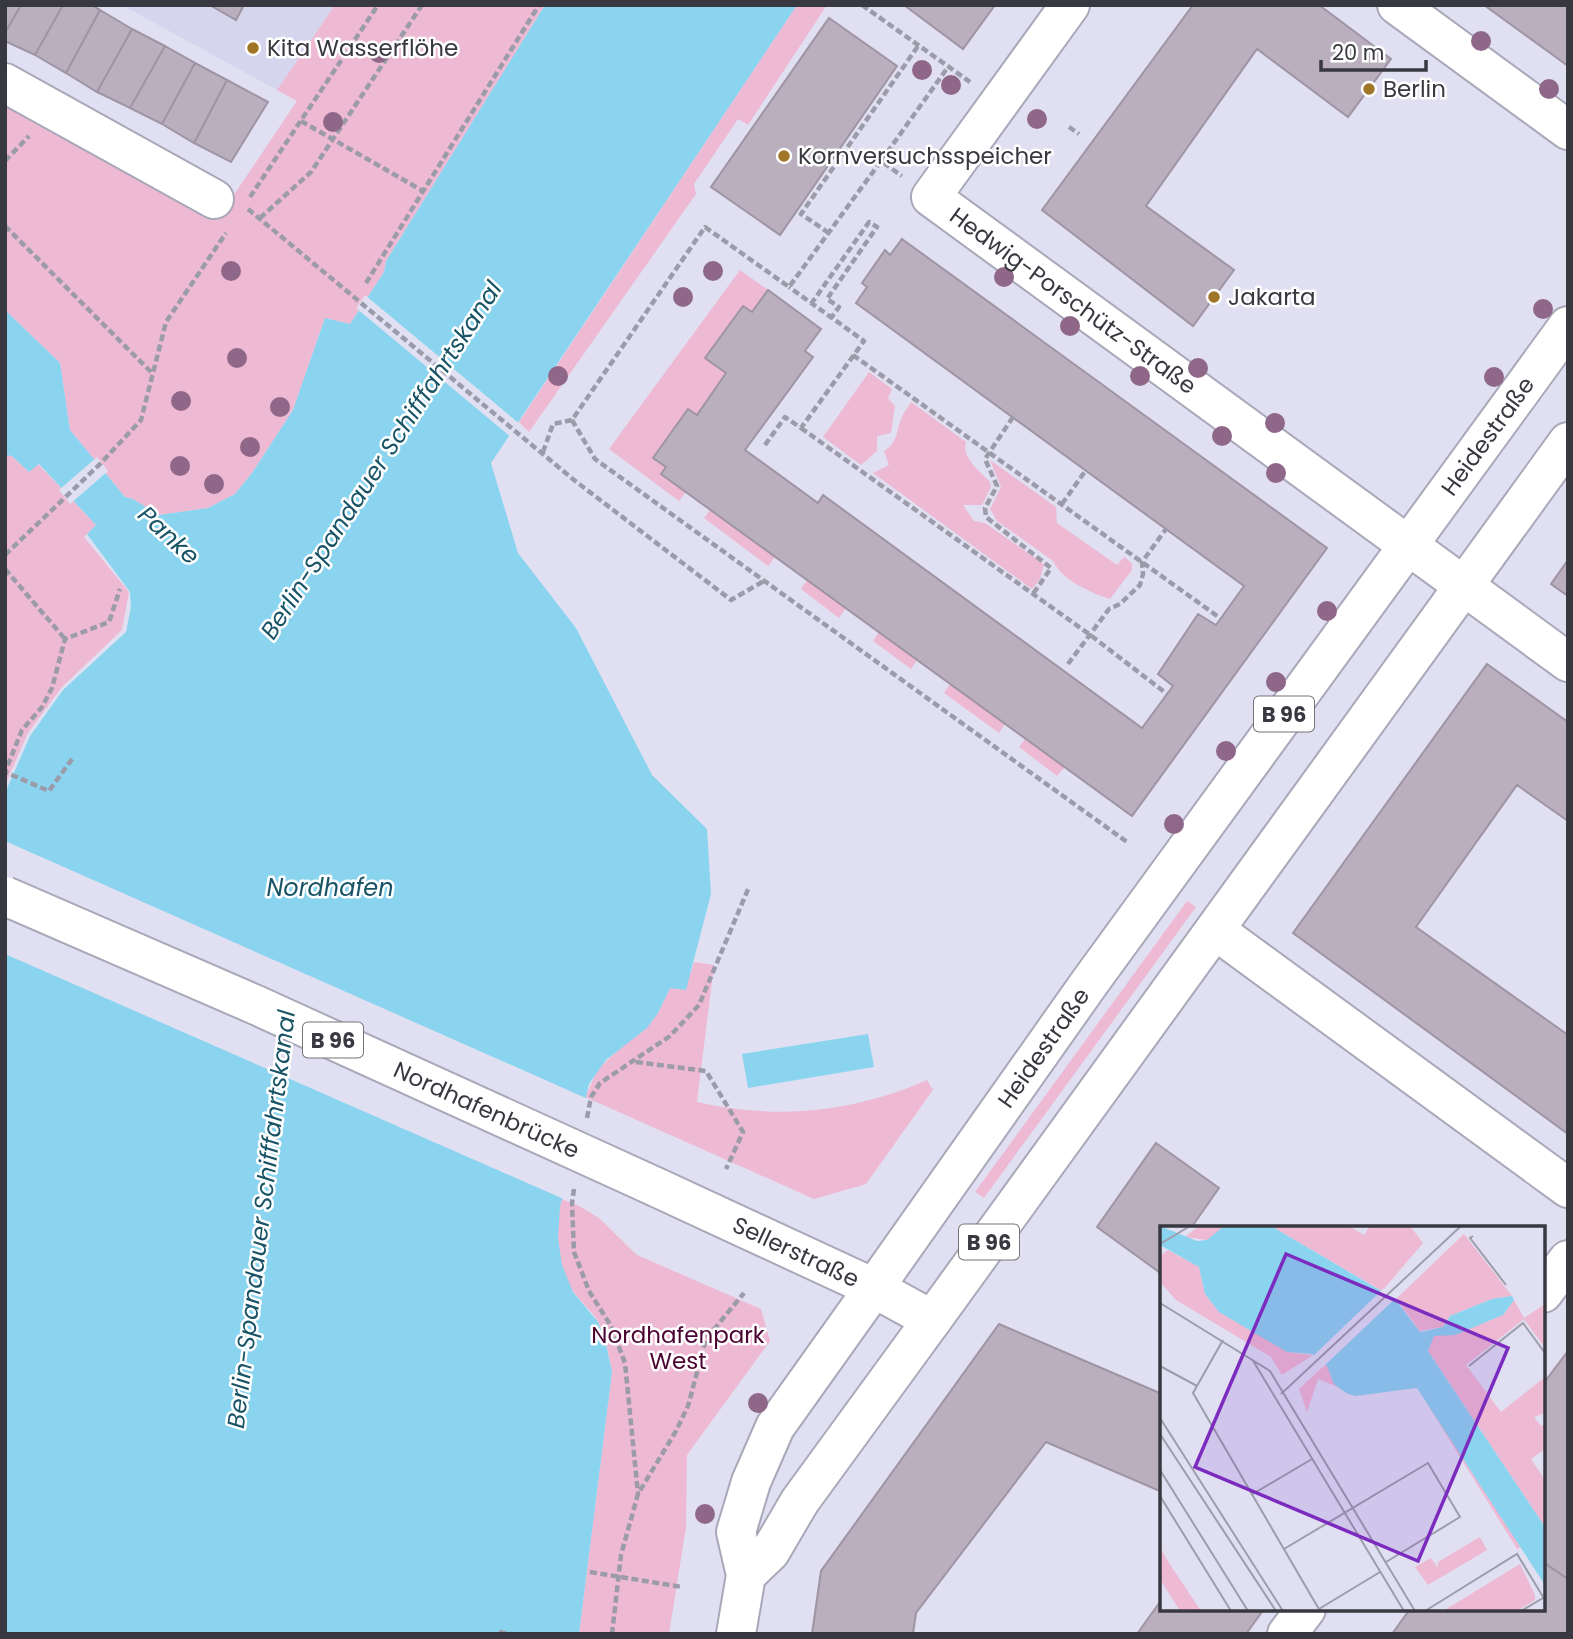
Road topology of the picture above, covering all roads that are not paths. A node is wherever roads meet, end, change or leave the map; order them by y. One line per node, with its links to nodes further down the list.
1 (1070, 5): 8 (main road, Hedwig-Porschütz-Straße)
2 (1397, 5): 4 (main road)
3 (5, 83): 5 (main road)
4 (1568, 130)
5 (222, 213)
6 (1568, 326): 8 (main road, Heidestraße / B 96)
7 (1568, 442): 9 (main road, B 96)
8 (1406, 545): 9 (main road); 16 (main road, Heidestraße / B 96)
9 (1463, 587): 10 (main road); 12 (main road, B 96)
10 (1568, 662)
11 (5, 896): 13 (main road, Nordhafenbrücke / B 96, bridge)
12 (1215, 930): 14 (main road); 18 (main road, B 96)
13 (658, 1188): 16 (main road, Sellerstraße / B 96)
14 (1568, 1188)
15 (1568, 1260): 17 (main road)
16 (874, 1288): 18 (main road, Sellerstraße / B 96); 19 (main road, Heidestraße)
17 (1545, 1290)
18 (932, 1320): 19 (main road)
19 (746, 1575): 21 (main road, Heidestraße)
20 (1304, 1611): 22 (main road)
21 (736, 1634)
22 (1287, 1634)

